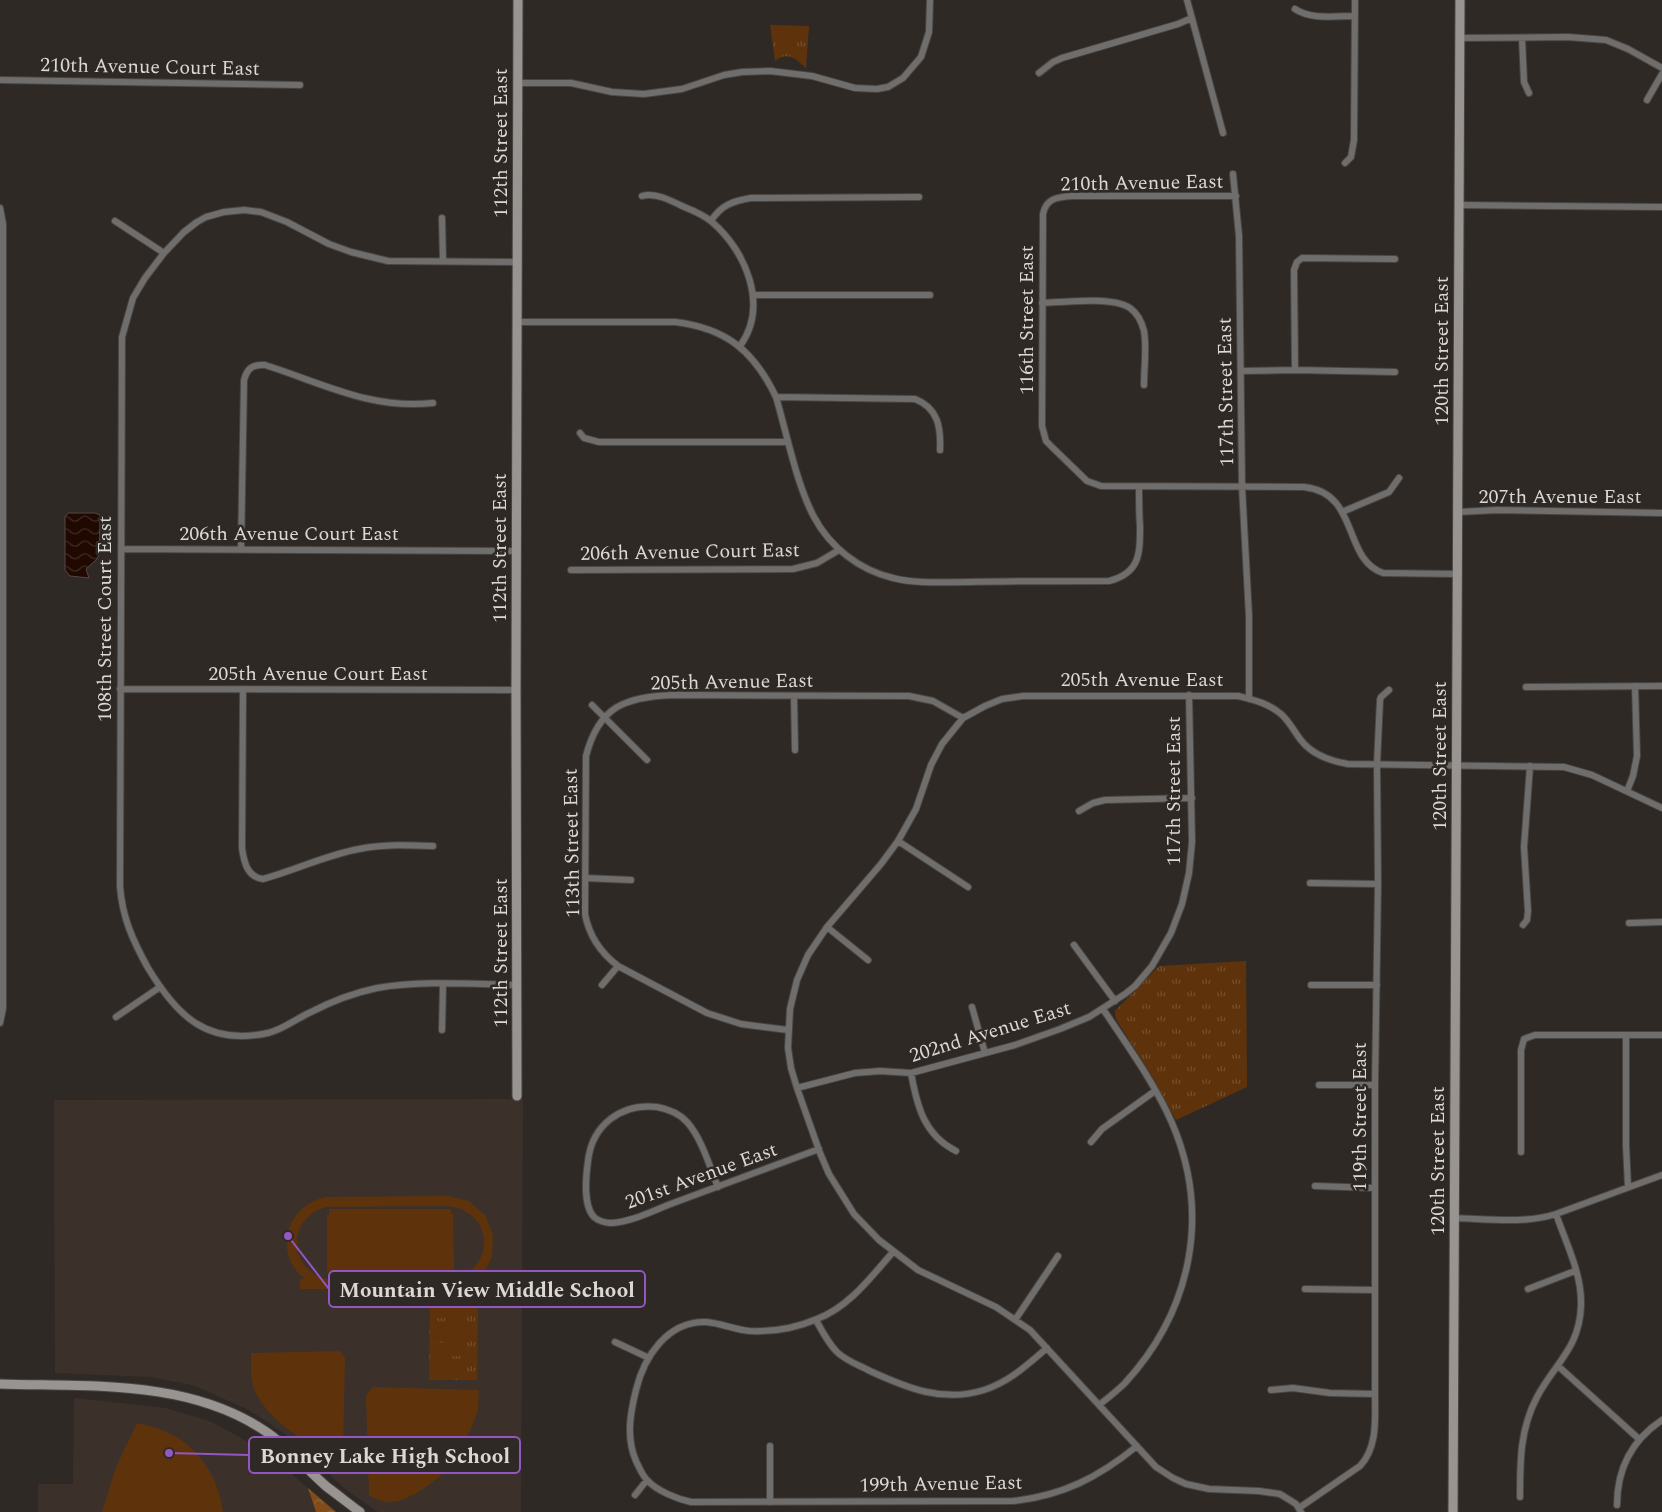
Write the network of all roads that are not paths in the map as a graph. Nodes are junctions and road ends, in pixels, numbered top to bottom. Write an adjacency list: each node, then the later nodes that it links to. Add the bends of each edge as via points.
1 (518, 0): 15 (street, 112th Street East)
2 (930, 0): 15 (street, via 929,32 924,49 915,66 888,87 866,89 812,76 757,71 724,76 682,89 644,94 612,92 571,83)
3 (1187, 0): 8 (street)
4 (1355, 0): 7 (street)
5 (1460, 0): 9 (street, 120th Street East)
6 (1295, 9): 7 (street, via 1310,16)
7 (1355, 16): 20 (street, via 1354,140 1351,157)
8 (1192, 18): 12 (street, via 1062,58); 19 (street)
9 (1460, 38): 10 (street); 26 (street, 120th Street East)
10 (1522, 38): 11 (street, via 1606,40); 17 (street, via 1524,82)
11 (1662, 68)
12 (1039, 72)
13 (1662, 74): 18 (street)
14 (0, 80): 16 (street, 210th Avenue Court East)
15 (518, 83): 35 (street, 112th Street East)
16 (300, 84)
17 (1529, 94)
18 (1647, 100)
19 (1223, 133)
20 (1345, 163)
21 (1233, 174): 23 (street, 117th Street East)
22 (642, 196): 30 (street, via 661,197)
23 (1236, 196): 25 (street, 210th Avenue East, via 1072,196 1057,197); 43 (street, 117th Street East)
24 (919, 197): 30 (street, via 751,198 729,203)
25 (1049, 202): 39 (street, 116th Street East, via 1043,214)
26 (1459, 205): 27 (street); 56 (street, 120th Street East)
27 (1662, 207)
28 (0, 208): 38 (street, via 4,224)
29 (442, 218): 34 (street)
30 (710, 220): 36 (street, via 736,249)
31 (115, 221): 32 (street)
32 (164, 253): 34 (street, 108th Street Court East, via 184,232 206,217 244,210 261,212 329,244 376,258 398,262); 58 (street, 108th Street Court East, via 133,298 122,337)
33 (1395, 259): 42 (street, via 1299,260 1294,270)
34 (443, 262): 35 (street, 108th Street Court East)
35 (518, 262): 40 (street, 112th Street East)
36 (754, 295): 37 (street); 41 (street, via 753,320)
37 (930, 296)
38 (1, 299): 54 (street)
39 (1042, 303): 45 (street, via 1106,301 1131,308 1144,332); 52 (street, 116th Street East, via 1042,426 1046,440 1087,482 1101,486)
40 (518, 322): 41 (street, via 675,322 716,332); 61 (street, 112th Street East)
41 (740, 346): 46 (street, via 761,370)
42 (1295, 370): 43 (street); 44 (street)
43 (1241, 371): 53 (street, 117th Street East)
44 (1395, 372)
45 (1144, 385)
46 (776, 397): 49 (street); 50 (street, via 915,399 926,404 937,416)
47 (433, 403): 59 (street, via 374,401 265,365 254,365 244,380)
48 (580, 433): 49 (street, via 584,438 600,442)
49 (788, 442): 60 (street, via 813,516)
50 (940, 450)
51 (1399, 478): 55 (street, via 1389,492)
52 (1139, 487): 53 (street); 60 (street, via 1140,549 1126,574 1109,581 903,580 876,573)
53 (1242, 487): 55 (street, via 1318,489 1332,497); 73 (street, 117th Street East, via 1249,616)
54 (1, 493): 110 (street, via 3,1008)
55 (1342, 512): 63 (street, via 1363,557 1378,571)
56 (1458, 512): 57 (street, 207th Avenue East); 63 (street, 120th Street East)
57 (1662, 513)
58 (121, 548): 59 (street, 206th Avenue Court East); 67 (street, 108th Street Court East)
59 (242, 549): 61 (street, 206th Avenue Court East)
60 (839, 550): 62 (street, 206th Avenue Court East, via 817,563 792,569)
61 (516, 551): 69 (street, 112th Street East)
62 (571, 570)
63 (1458, 574): 80 (street, 120th Street East)
64 (1635, 686): 65 (street); 66 (street); 82 (street, via 1637,756)
65 (1662, 686)
66 (1526, 687)
67 (120, 689): 68 (street, 205th Avenue Court East); 105 (street, 108th Street Court East, via 121,902 132,938)
68 (243, 689): 69 (street, 205th Avenue Court East); 87 (street, via 242,848 250,873 263,879 361,848)
69 (516, 690): 101 (street, 112th Street East)
70 (1389, 690): 79 (street, 119th Street East, via 1380,700)
71 (1189, 695): 73 (street, 205th Avenue East, via 1231,695); 76 (street, 205th Avenue East, via 1023,696 1002,699); 83 (street, 117th Street East)
72 (794, 696): 75 (street, 205th Avenue East, via 673,695 643,698 626,702); 76 (street, 205th Avenue East, via 909,696 933,701); 77 (street)
73 (1249, 699): 79 (street, 205th Avenue East, via 1281,714 1306,745 1326,758 1348,764)
74 (592, 705): 75 (street)
75 (605, 718): 78 (street); 88 (street, 113th Street East, via 594,731 586,756)
76 (964, 718): 86 (street, via 942,744 916,808)
77 (795, 750)
78 (647, 760)
79 (1377, 764): 80 (street, 205th Avenue East); 91 (street, 119th Street East)
80 (1457, 766): 81 (street, 205th Avenue East); 132 (street, 120th Street East)
81 (1530, 766): 82 (street, 205th Avenue East, via 1573,769); 95 (street, via 1524,847 1528,912)
82 (1627, 791): 84 (street, 205th Avenue East)
83 (1192, 798): 85 (street, via 1104,800); 106 (street, 117th Street East, via 1191,858 1178,919 1152,966 1135,986)
84 (1662, 808)
85 (1079, 811)
86 (898, 841): 92 (street); 96 (street)
87 (432, 846)
88 (585, 878): 89 (street); 99 (street, 113th Street East, via 590,931 602,951)
89 (631, 880)
90 (1310, 883): 91 (street)
91 (1378, 884): 104 (street, 119th Street East)
92 (968, 887)
93 (1630, 922): 94 (street)
94 (1662, 922)
95 (1523, 925)
96 (827, 927): 98 (street); 112 (street, via 808,955 797,980)
97 (1074, 945): 106 (street)
98 (868, 960)
99 (618, 966): 102 (street); 112 (street, via 715,1016 741,1024)
100 (444, 984): 101 (street, 108th Street Court East); 105 (street, 108th Street Court East, via 378,988 357,993 270,1032 246,1036 222,1034 194,1022 182,1014); 111 (street)
101 (517, 985): 121 (street, 112th Street East)
102 (602, 985)
103 (1311, 985): 104 (street)
104 (1377, 985): 118 (street, 119th Street East)
105 (160, 987): 109 (street)
106 (1114, 1002): 108 (street, 117th Street East)
107 (972, 1007): 115 (street)
108 (1103, 1009): 115 (street, 202nd Avenue East, via 1060,1029); 120 (street)
109 (116, 1016)
110 (0, 1023)
111 (442, 1030)
112 (788, 1030): 119 (street, via 791,1068)
113 (1662, 1035): 114 (street)
114 (1626, 1036): 125 (street, via 1535,1035 1524,1039 1521,1050); 129 (street)
115 (985, 1053): 116 (street, 202nd Avenue East)
116 (911, 1073): 119 (street, 202nd Avenue East, via 854,1072); 124 (street, via 928,1128 938,1140)
117 (1319, 1085): 118 (street)
118 (1375, 1085): 130 (street, 119th Street East)
119 (797, 1088): 123 (street)
120 (1155, 1091): 122 (street, via 1102,1129); 148 (street, via 1173,1127 1187,1168 1192,1210 1189,1256 1179,1296 1158,1339 1129,1378)
121 (518, 1096)
122 (1090, 1142)
123 (819, 1149): 127 (street, 201st Avenue East); 133 (street, via 834,1184 854,1214)
124 (956, 1151)
125 (1521, 1152)
126 (1662, 1176): 129 (street)
127 (718, 1186): 127 (street, 201st Avenue East, via 696,1134 684,1118 662,1108 628,1109 614,1116 603,1125 594,1140 588,1160 588,1207 594,1216 608,1223 624,1221)
128 (1315, 1186): 130 (street)
129 (1628, 1187): 131 (street)
130 (1375, 1188): 138 (street, 119th Street East)
131 (1556, 1214): 132 (street, via 1516,1220); 135 (street)
132 (1454, 1218): 160 (street, 120th Street East)
133 (893, 1252): 139 (street, via 849,1300); 140 (street, via 918,1270 996,1307)
134 (1058, 1256): 140 (street)
135 (1575, 1271): 137 (street); 144 (street, via 1581,1295 1580,1320 1572,1344)
136 (1305, 1289): 138 (street)
137 (1528, 1289)
138 (1374, 1290): 147 (street, 119th Street East)
139 (816, 1320): 142 (street, via 832,1346 848,1360 903,1386 932,1394 966,1394 998,1385); 143 (street, via 759,1331 706,1322 687,1324 666,1336)
140 (1015, 1320): 142 (street)
141 (615, 1342): 143 (street)
142 (1047, 1348): 148 (street)
143 (649, 1358): 153 (street, via 632,1406 630,1435 635,1458)
144 (1558, 1366): 150 (street); 155 (street, via 1543,1386 1527,1420 1520,1457)
145 (0, 1384): 159 (street, via 134,1388 217,1407 265,1431)
146 (1271, 1390): 147 (street, via 1293,1388)
147 (1375, 1394): 158 (street, 119th Street East, via 1374,1437 1365,1461)
148 (1099, 1405): 152 (street)
149 (1662, 1420): 150 (street)
150 (1639, 1439): 157 (street, via 1623,1466)
151 (770, 1446): 156 (street)
152 (1137, 1446): 156 (street, 199th Avenue East, via 1102,1472 1079,1484 1023,1500); 158 (street, via 1156,1467 1186,1484 1222,1491 1272,1492 1286,1496)
153 (647, 1480): 154 (street); 156 (street, 199th Avenue East, via 691,1502)
154 (635, 1494)
155 (1520, 1497)
156 (770, 1502)
157 (1617, 1505)
158 (1300, 1510)
159 (360, 1512)
160 (1453, 1512)

